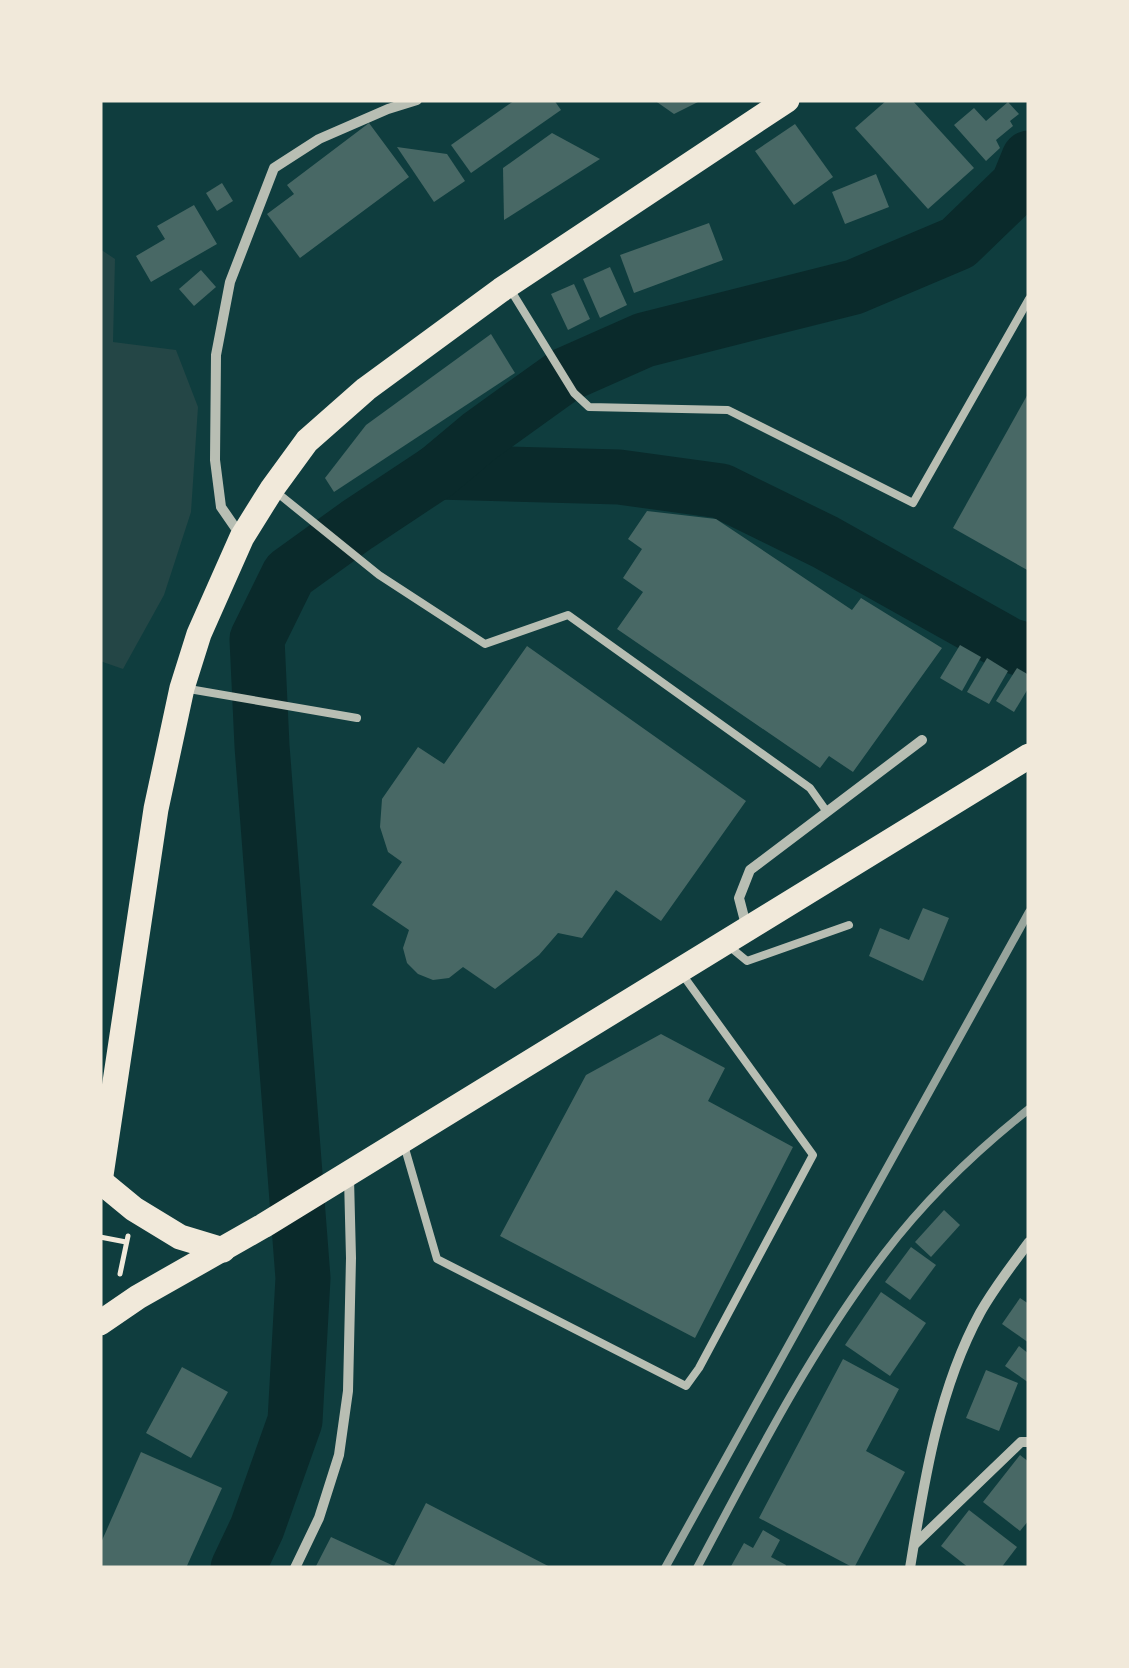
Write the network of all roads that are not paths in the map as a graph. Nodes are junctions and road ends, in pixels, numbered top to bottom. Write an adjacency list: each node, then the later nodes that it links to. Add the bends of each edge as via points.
1 (417, 100): 6 (street, via 319,139 274,168 230,282 216,355 220,507)
2 (787, 100): 3 (main road)
3 (507, 286): 4 (lane, via 589,408 728,410 913,502); 5 (main road, via 366,388 307,441)
4 (1029, 299)
5 (272, 488): 6 (main road); 11 (lane, via 364,565 485,644 568,615 810,788)
6 (242, 537): 7 (main road)
7 (182, 688): 8 (lane); 17 (main road, via 156,809)
8 (357, 718)
9 (922, 740): 11 (street)
10 (1029, 756): 13 (main road)
11 (827, 812): 13 (street, via 750,870)
12 (849, 925): 13 (lane, via 747,961)
13 (735, 936): 14 (main road)
14 (679, 970): 15 (main road); 15 (lane, via 814,1155 686,1386 436,1259)
15 (402, 1140): 16 (main road)
16 (342, 1177): 19 (main road); 23 (street, via 351,1258 348,1392 334,1471)
17 (100, 1181): 19 (main road, via 180,1237)
18 (1029, 1242): 22 (street, via 979,1314 958,1363 935,1434)
19 (223, 1250): 20 (main road)
20 (106, 1319)
21 (1029, 1442): 22 (street, via 1021,1442)
22 (914, 1544): 24 (street)
23 (295, 1568)
24 (910, 1568)

